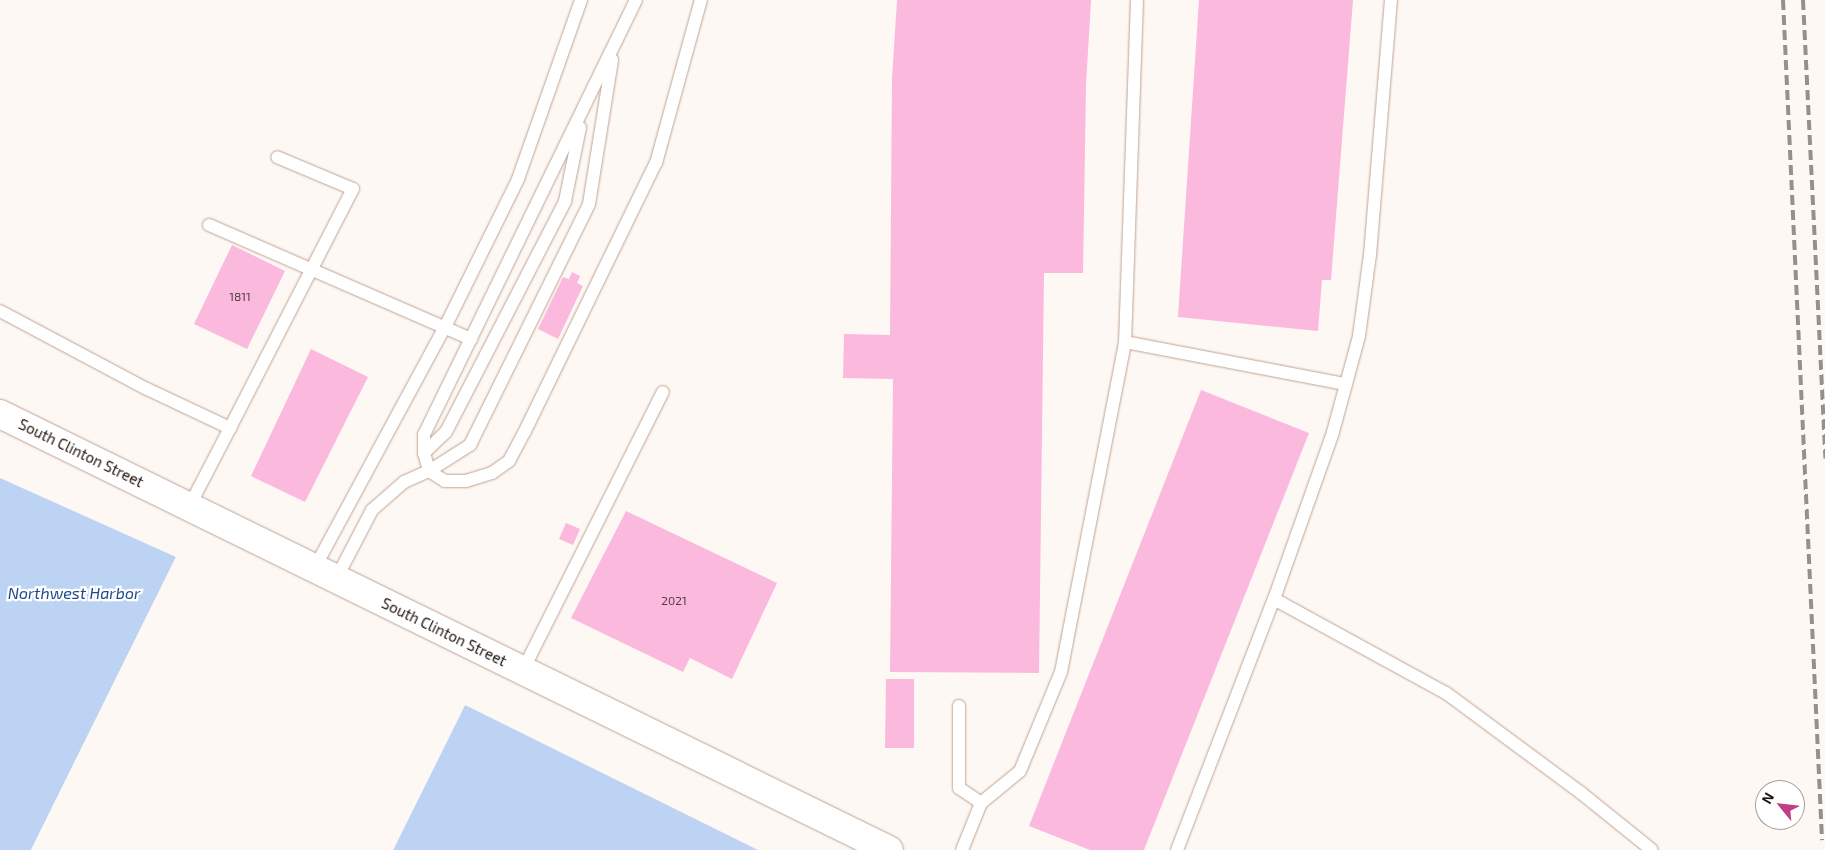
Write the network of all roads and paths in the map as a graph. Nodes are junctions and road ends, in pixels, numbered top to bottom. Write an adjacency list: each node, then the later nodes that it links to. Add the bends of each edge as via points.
1 (581, 0): 12 (lane, via 518,178)
2 (636, 0): 6 (lane)
3 (701, 0): 20 (lane, via 656,163 509,461 466,482 445,481)
4 (1137, 0): 14 (lane)
5 (1391, 0): 15 (lane, via 1370,255 1358,336)
6 (614, 47): 7 (lane); 20 (lane, via 589,204 470,445)
7 (583, 110): 13 (lane); 19 (lane, via 565,201 446,432)
8 (277, 156): 10 (lane, via 353,189)
9 (209, 225): 10 (lane)
10 (312, 268): 12 (lane); 18 (lane)
11 (0, 312): 18 (lane, via 147,389)
12 (446, 327): 13 (lane); 22 (lane)
13 (471, 339): 19 (lane, via 424,434)
14 (1125, 342): 15 (lane); 26 (lane, via 1061,672 1020,771)
15 (1346, 384): 23 (lane, via 1333,432)
16 (663, 392): 24 (lane)
17 (0, 414): 21 (main road, South Clinton Street)
18 (230, 428): 21 (lane)
19 (424, 453): 20 (lane)
20 (429, 471): 22 (lane, via 404,482 372,510)
21 (189, 507): 22 (main road, South Clinton Street)
22 (325, 574): 24 (main road, South Clinton Street)
23 (1274, 600): 29 (lane); 30 (lane, via 1446,694 1580,792)
24 (523, 670): 27 (main road, South Clinton Street)
25 (959, 706): 26 (lane, via 959,788)
26 (981, 803): 28 (lane)
27 (889, 850)
28 (962, 850)
29 (1177, 850)
30 (1652, 850)

